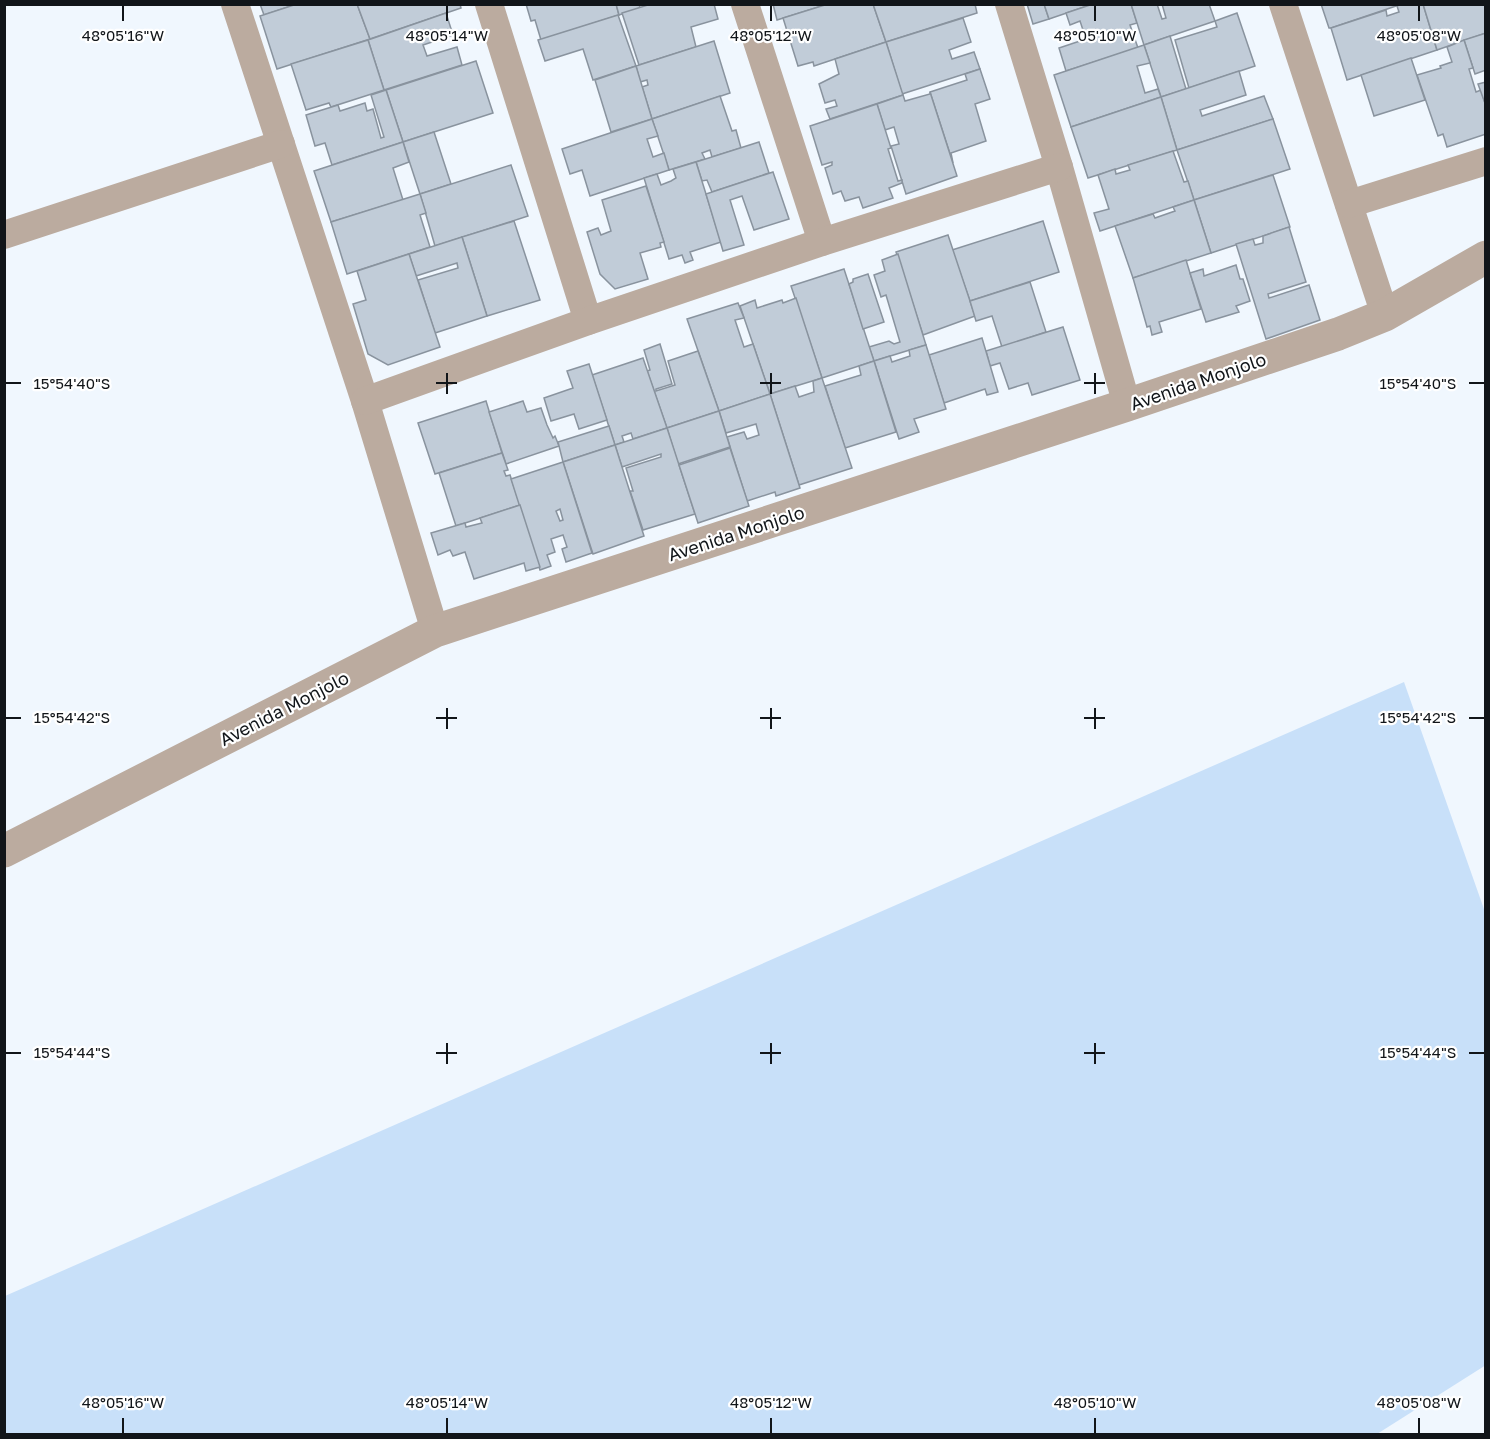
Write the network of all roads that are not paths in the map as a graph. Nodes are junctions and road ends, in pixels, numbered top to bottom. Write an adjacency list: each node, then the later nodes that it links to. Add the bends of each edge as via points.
1 (235, 4): 6 (street)
2 (489, 4): 14 (street)
3 (745, 4): 11 (street)
4 (1009, 4): 8 (street)
5 (1283, 4): 9 (street)
6 (281, 144): 10 (street); 15 (street)
7 (1485, 161): 9 (street)
8 (1059, 167): 11 (street); 16 (street)
9 (1349, 204): 13 (street)
10 (4, 235)
11 (822, 242): 14 (street)
12 (1485, 257): 13 (street, Avenida Monjolo)
13 (1384, 315): 16 (street, Avenida Monjolo)
14 (588, 321): 15 (street)
15 (365, 401): 17 (street)
16 (1127, 405): 17 (street, Avenida Monjolo)
17 (435, 631): 18 (street, Avenida Monjolo)
18 (4, 851)

